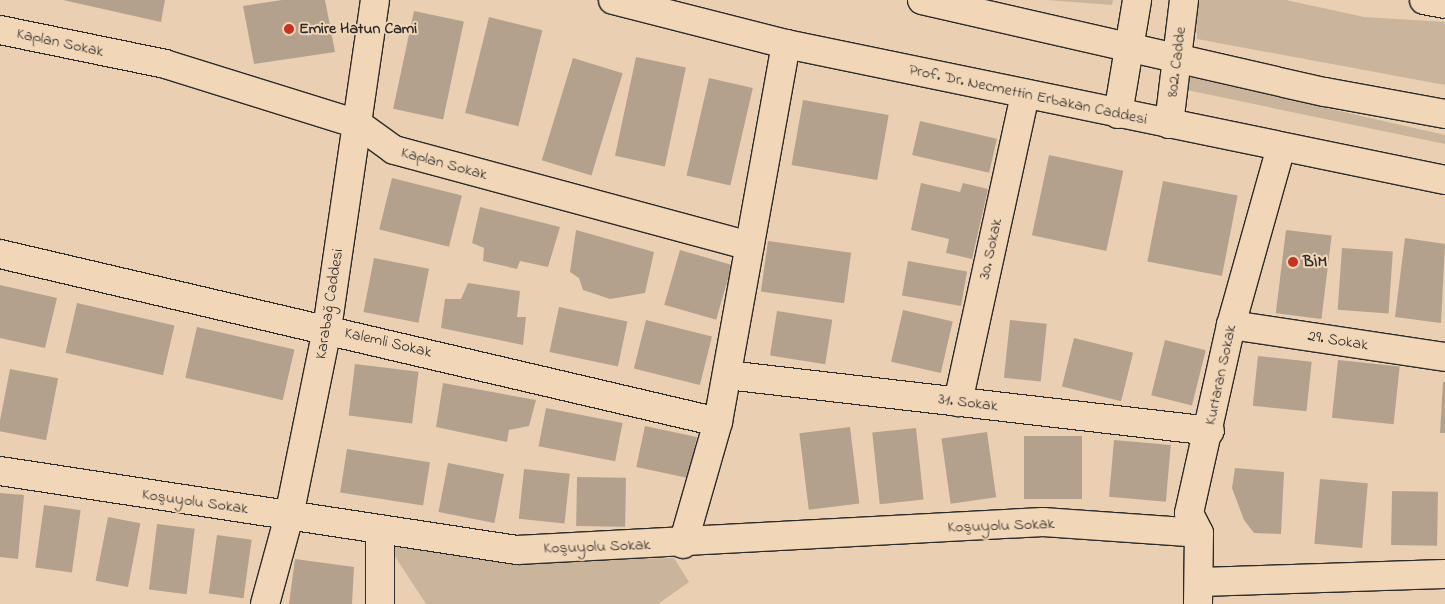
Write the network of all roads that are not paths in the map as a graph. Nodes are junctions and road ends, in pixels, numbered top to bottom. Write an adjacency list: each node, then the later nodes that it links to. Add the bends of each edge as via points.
1 (375, 0): 15 (street, Karabağ Caddesi)
2 (613, 0): 9 (street, Prof. Dr. Necmettin Erbakan Caddesi)
3 (922, 0): 10 (street)
4 (1137, 0): 10 (street)
5 (1184, 0): 11 (street, 802. Cadde)
6 (1424, 0): 7 (street)
7 (1445, 4)
8 (0, 30): 15 (street, Kaplan Sokak, via 165,64)
9 (786, 44): 12 (street, Prof. Dr. Necmettin Erbakan Caddesi); 19 (street)
10 (1129, 44): 11 (street); 13 (street)
11 (1180, 58): 14 (street); 16 (street, 802. Cadde)
12 (1025, 95): 13 (street, Prof. Dr. Necmettin Erbakan Caddesi); 25 (street, 30. Sokak)
13 (1118, 114): 16 (street, Prof. Dr. Necmettin Erbakan Caddesi)
14 (1445, 114)
15 (358, 124): 19 (street, Kaplan Sokak, via 394,150); 22 (street, Karabağ Caddesi)
16 (1169, 124): 17 (street, Prof. Dr. Necmettin Erbakan Caddesi)
17 (1282, 147): 18 (street, Prof. Dr. Necmettin Erbakan Caddesi); 21 (street, Kurtaran Sokak)
18 (1445, 180)
19 (749, 246): 24 (street)
20 (0, 254): 22 (street, Kalemli Sokak)
21 (1231, 325): 23 (street, 29. Sokak); 27 (street, Kurtaran Sokak)
22 (327, 329): 26 (street, Kalemli Sokak); 29 (street, Karabağ Caddesi)
23 (1445, 357)
24 (727, 376): 25 (street, 31. Sokak); 26 (street)
25 (958, 402): 27 (street, 31. Sokak)
26 (718, 422): 32 (street)
27 (1210, 432): 31 (street, Kurtaran Sokak, via 1189,513)
28 (0, 471): 29 (street, Koşuyolu Sokak)
29 (289, 516): 30 (street, Koşuyolu Sokak); 35 (street, Karabağ Caddesi)
30 (380, 529): 32 (street, Koşuyolu Sokak, via 516,550); 36 (street)
31 (1198, 533): 32 (street, Koşuyolu Sokak, via 1043,522); 34 (street, Kurtaran Sokak)
32 (683, 544)
33 (1445, 574): 34 (street)
34 (1199, 593)
35 (265, 604)
36 (380, 604)

